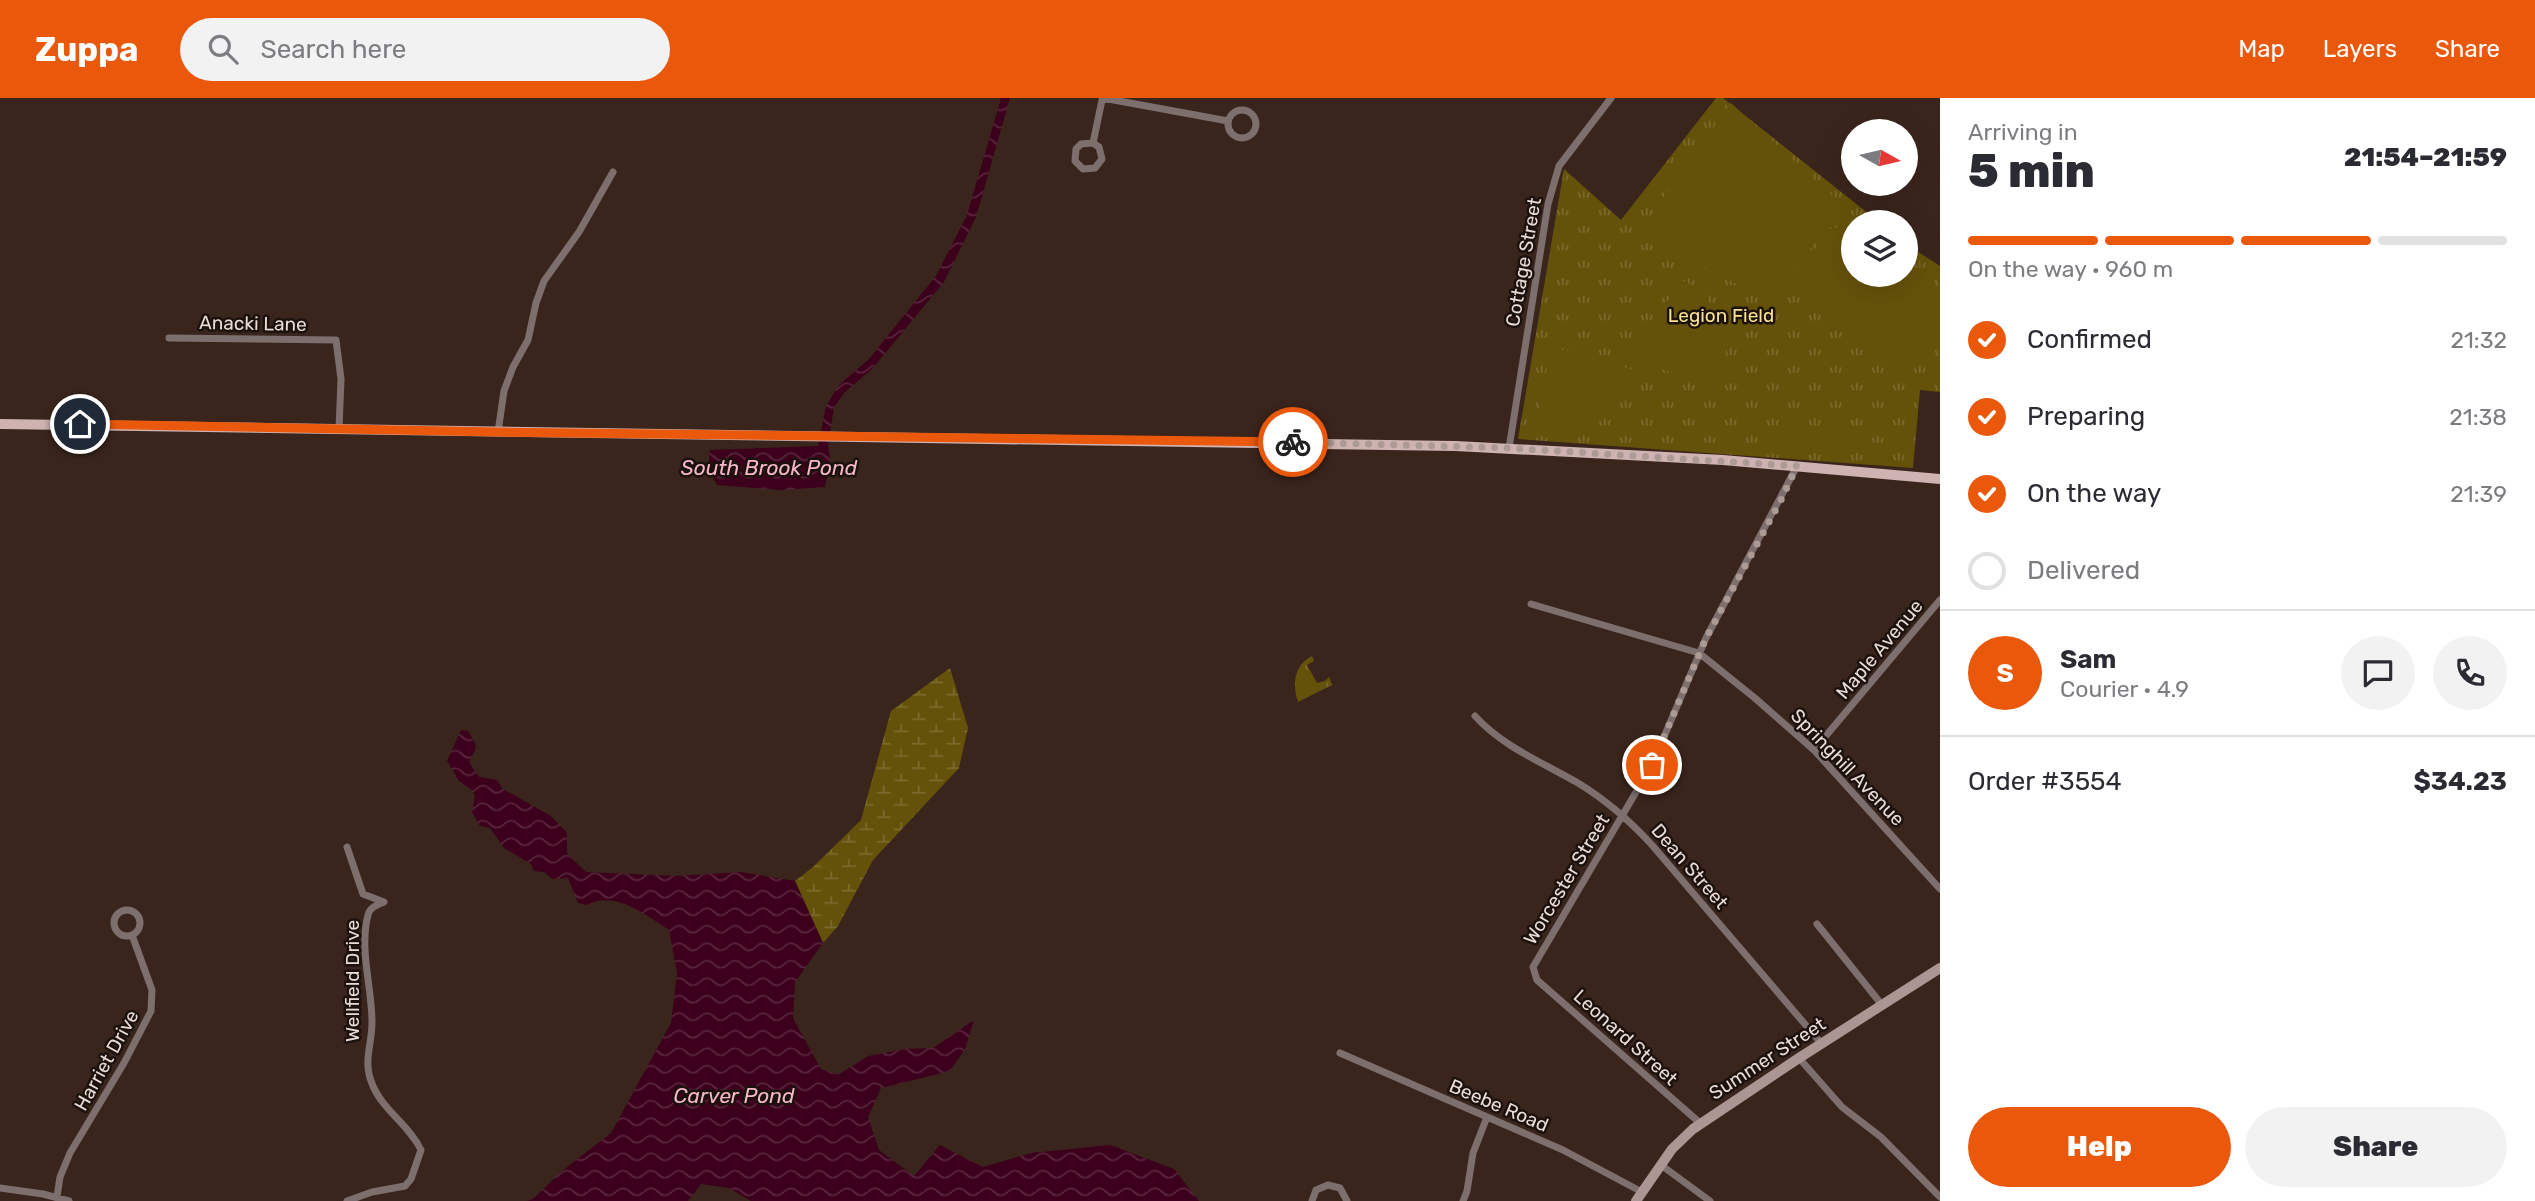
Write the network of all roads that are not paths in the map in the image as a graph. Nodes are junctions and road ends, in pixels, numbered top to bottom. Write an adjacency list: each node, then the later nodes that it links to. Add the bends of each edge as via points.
1 (1611, 98): 10 (street, Cottage Street, via 1556,174)
2 (1103, 99): 3 (street); 4 (street)
3 (1228, 121): 3 (street, via 1233,112 1243,110 1256,124 1249,136 1240,138 1229,131)
4 (1093, 143)
5 (613, 172): 9 (street, via 544,281 528,340 504,391)
6 (169, 338): 8 (street, Anacki Lane, via 337,340)
7 (0, 424): 8 (main road)
8 (339, 429): 9 (main road)
9 (498, 432): 10 (main road)
10 (1509, 448): 11 (main road)
11 (1797, 466): 12 (main road); 15 (street, Worcester Street)
12 (1940, 479)
13 (1940, 600): 17 (street, Maple Avenue)
14 (1531, 604): 15 (street, Springhill Avenue)
15 (1699, 653): 17 (street, Springhill Avenue); 18 (street, Worcester Street, via 1659,751)
16 (1475, 716): 18 (street, Dean Street, via 1499,739 1577,783)
17 (1814, 750): 20 (street, Springhill Avenue)
18 (1622, 815): 24 (street, Worcester Street, via 1534,963); 26 (street, Dean Street)
19 (346, 847): 37 (street, Wellfield Drive, via 363,894 384,902 369,912 364,940 372,1023 368,1073 374,1089 421,1150 405,1185)
20 (1940, 889)
21 (1817, 924): 25 (street)
22 (132, 935): 33 (street, Harriet Drive, via 152,990 151,1011 70,1153)
23 (1940, 968): 25 (main road, Summer Street)
24 (1533, 972): 30 (street, Leonard Street)
25 (1882, 1005): 26 (main road, Summer Street)
26 (1821, 1043): 28 (main road, Summer Street)
27 (1340, 1053): 29 (street, Beebe Road)
28 (1799, 1058): 30 (main road, Summer Street); 35 (street, via 1842,1107 1875,1132)
29 (1487, 1117): 34 (street, Beebe Road, via 1571,1154); 40 (street, via 1473,1153)
30 (1700, 1123): 31 (main road, Summer Street, via 1678,1141)
31 (1661, 1165): 34 (main road, Summer Street); 41 (street)
32 (0, 1188): 33 (street)
33 (57, 1197): 36 (street)
34 (1639, 1197)
35 (1940, 1197)
36 (69, 1201)
37 (347, 1201)
38 (1311, 1201): 39 (street, via 1316,1190 1328,1185 1340,1188)
39 (1347, 1201)
40 (1463, 1201)
41 (1710, 1201)

